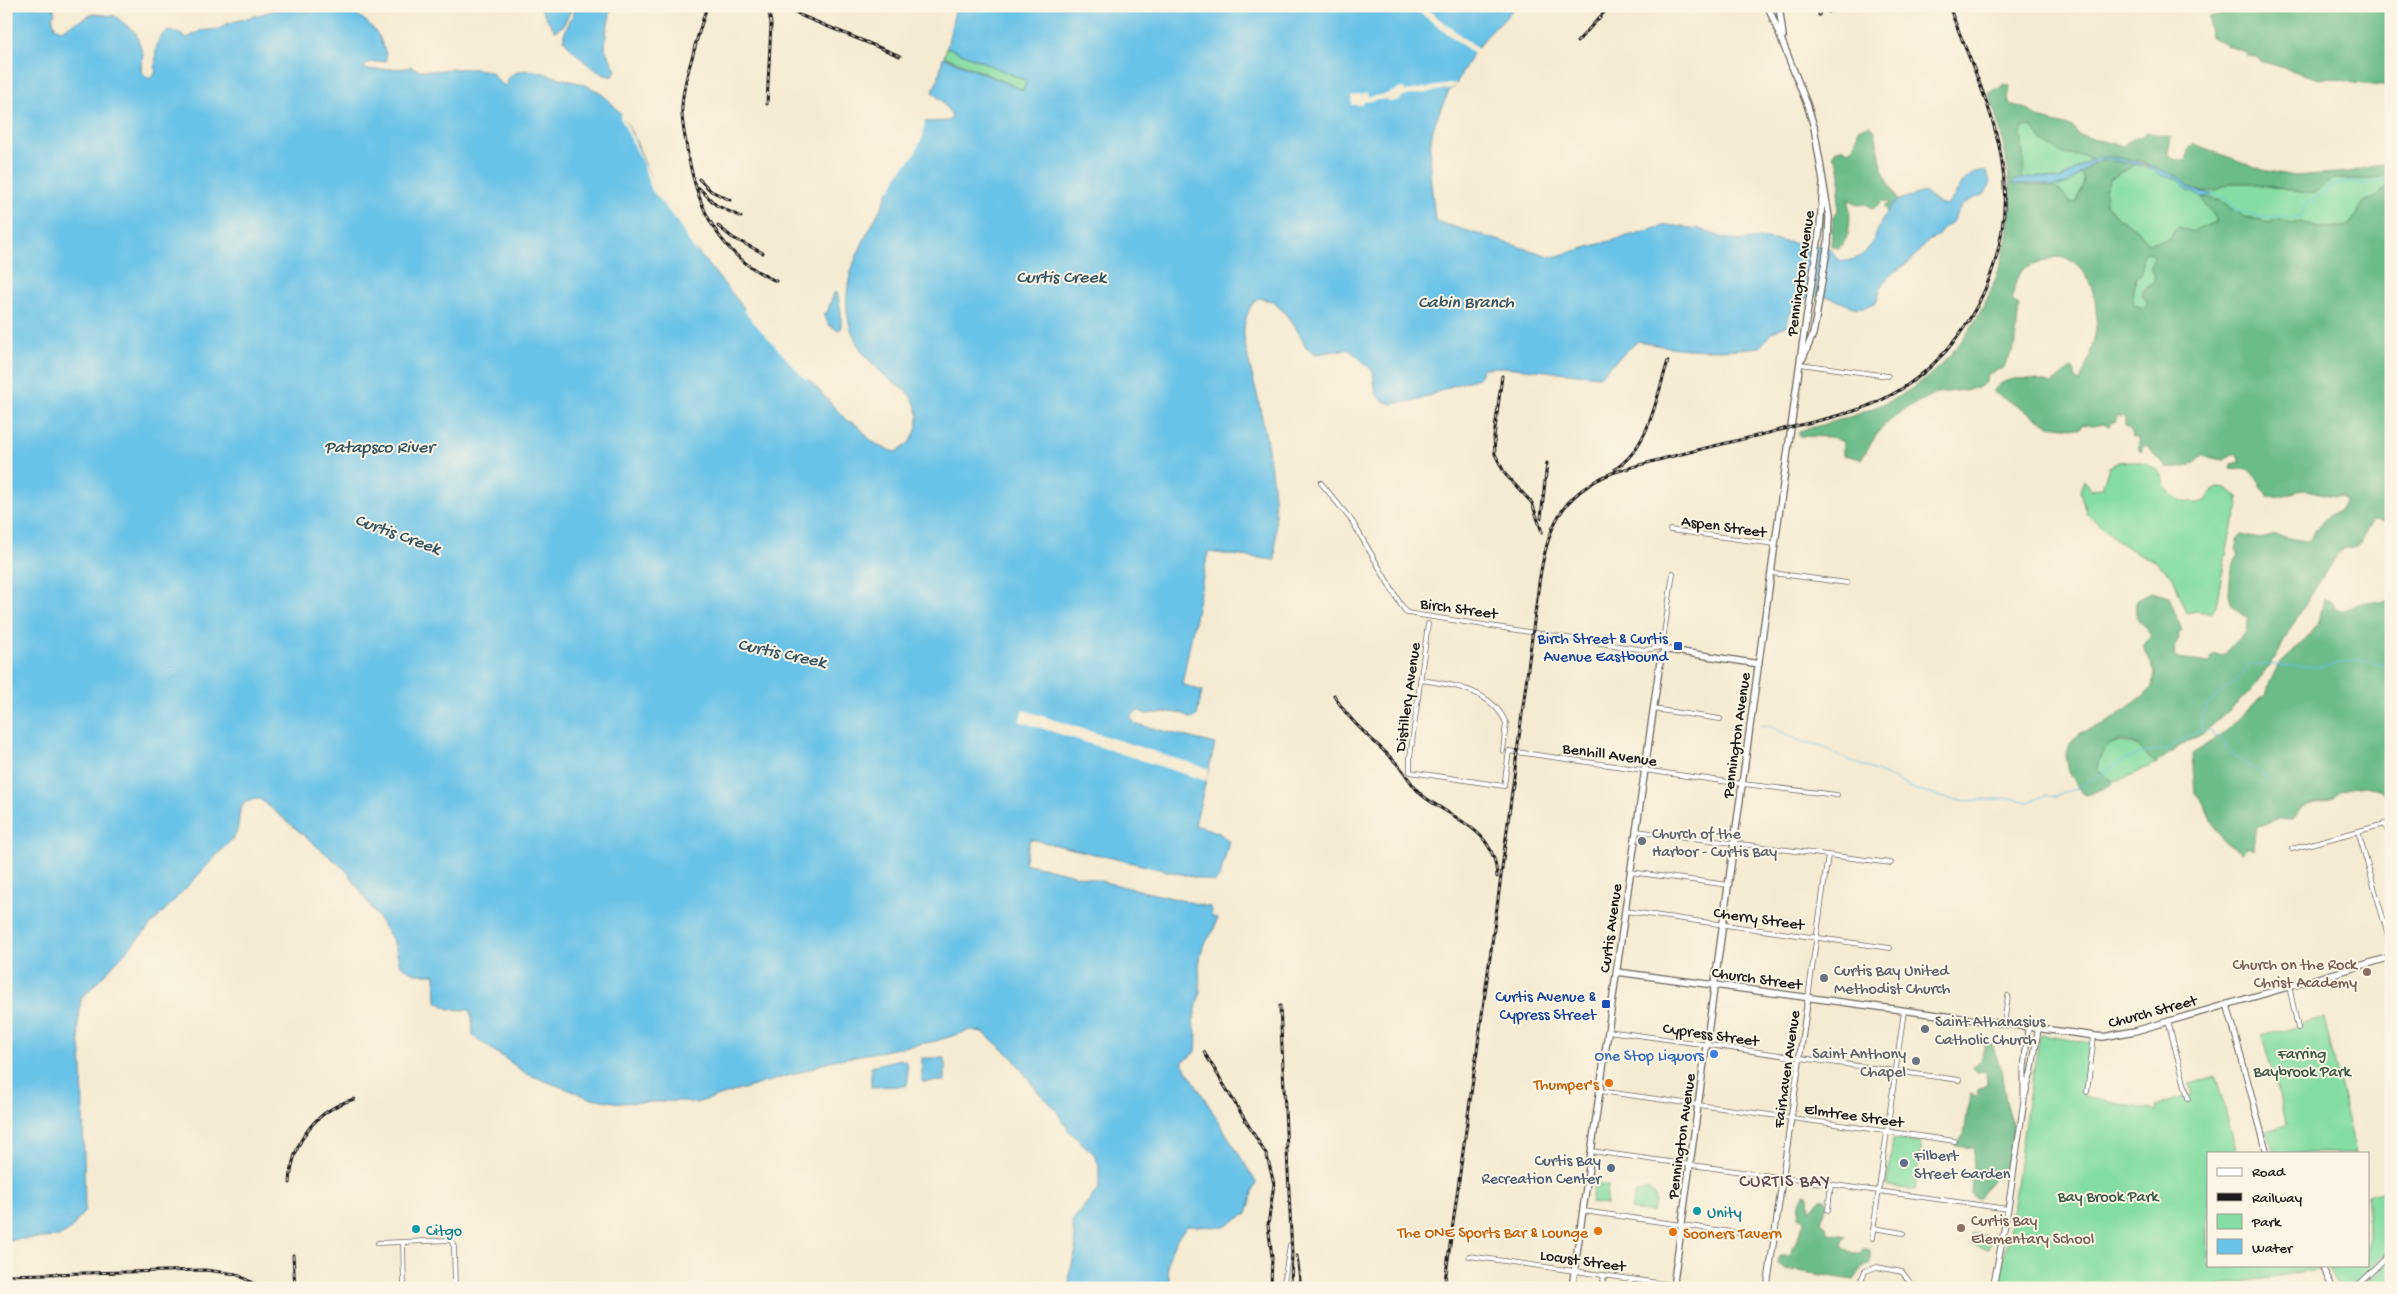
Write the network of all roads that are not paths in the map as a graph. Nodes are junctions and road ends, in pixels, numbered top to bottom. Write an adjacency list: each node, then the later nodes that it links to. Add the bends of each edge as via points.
1 (1767, 6): 3 (main road, Pennington Avenue)
2 (1779, 6): 3 (main road, Pennington Avenue)
3 (1783, 40): 4 (main road, Pennington Avenue, via 1814,127)
4 (1823, 185): 5 (main road, Pennington Avenue); 5 (main road, Pennington Avenue, via 1829,217 1828,243 1813,334)
5 (1800, 364): 6 (street); 9 (main road, Pennington Avenue)
6 (1888, 376)
7 (1321, 483): 14 (street, Birch Street, via 1352,521 1407,613 1645,650)
8 (1670, 530): 9 (street, Aspen Street)
9 (1776, 544): 11 (main road, Pennington Avenue)
10 (1673, 573): 14 (street, Curtis Avenue)
11 (1772, 573): 12 (street); 16 (main road, Pennington Avenue)
12 (1847, 583)
13 (1428, 624): 17 (street, Distillery Avenue)
14 (1662, 649): 15 (main road, Birch Street); 18 (main road, Curtis Avenue)
15 (1743, 661): 16 (main road, Birch Street); 20 (main road, via 1755,668)
16 (1759, 664): 20 (main road, Pennington Avenue)
17 (1420, 680): 21 (street, via 1456,686 1484,698 1506,724); 23 (street, Distillery Avenue)
18 (1653, 709): 19 (street); 22 (main road, Curtis Avenue)
19 (1720, 719)
20 (1749, 737): 24 (main road, Pennington Avenue)
21 (1502, 751)
22 (1644, 770): 23 (street, Benhill Avenue, via 1509,751 1504,786); 24 (street, Benhill Avenue); 26 (main road, Curtis Avenue)
23 (1410, 772)
24 (1742, 784): 25 (street, Benhill Avenue); 29 (main road, Pennington Avenue)
25 (1837, 795)
26 (1636, 831): 29 (street); 33 (main road, Curtis Avenue)
27 (2358, 831): 28 (street, via 2386,824); 30 (street); 38 (street)
28 (2391, 840)
29 (1734, 843): 31 (street); 34 (main road, Pennington Avenue)
30 (2292, 850)
31 (1828, 855): 32 (street); 37 (street, Fairhaven Avenue)
32 (1891, 863)
33 (1630, 872): 34 (street); 35 (main road, Curtis Avenue)
34 (1729, 885): 36 (main road, Pennington Avenue)
35 (1625, 911): 36 (street, Cherry Street); 41 (main road, Curtis Avenue)
36 (1723, 925): 37 (street, Cherry Street); 42 (main road, Pennington Avenue)
37 (1816, 938): 39 (street, Cherry Street); 45 (street, Fairhaven Avenue)
38 (2391, 946)
39 (1890, 948)
40 (2391, 957): 43 (main road, Church Street)
41 (1617, 972): 42 (main road, Church Street); 53 (main road, Curtis Avenue)
42 (1715, 985): 45 (main road, Church Street); 55 (main road, Pennington Avenue)
43 (2289, 986): 46 (main road, Church Street); 51 (street)
44 (2008, 996): 49 (street)
45 (1808, 998): 47 (main road, Church Street); 56 (street, Fairhaven Avenue)
46 (2228, 1004): 48 (main road, Church Street); 68 (street)
47 (1904, 1011): 49 (main road, Church Street); 57 (street)
48 (2168, 1021): 54 (main road, Church Street, via 2116,1036); 61 (street)
49 (2004, 1025): 50 (main road, Church Street)
50 (2028, 1028): 52 (main road, Church Street); 62 (street)
51 (2298, 1028)
52 (2038, 1030): 54 (main road, Church Street); 62 (street)
53 (1608, 1031): 55 (street, Cypress Street); 59 (main road, Curtis Avenue)
54 (2094, 1037): 60 (street)
55 (1706, 1045): 56 (street, Cypress Street); 63 (main road, Pennington Avenue)
56 (1800, 1058): 57 (street, Cypress Street); 64 (street, Fairhaven Avenue)
57 (1895, 1071): 58 (street, Cypress Street); 65 (street)
58 (1959, 1080)
59 (1600, 1091): 63 (street, Elmtree Street); 67 (main road, Curtis Avenue)
60 (2087, 1092)
61 (2188, 1098)
62 (2024, 1101): 73 (street)
63 (1698, 1105): 64 (street, Elmtree Street); 69 (main road, Pennington Avenue)
64 (1791, 1118): 65 (street, Elmtree Street); 70 (street, Fairhaven Avenue)
65 (1887, 1131): 66 (street, Elmtree Street); 72 (street)
66 (1955, 1141)
67 (1592, 1151): 69 (street); 75 (main road, Curtis Avenue)
68 (2268, 1152)
69 (1690, 1164): 70 (street); 76 (main road, Pennington Avenue)
70 (1783, 1177): 71 (street); 79 (street, Fairhaven Avenue)
71 (1831, 1184): 72 (street); 74 (street)
72 (1879, 1191): 73 (street); 77 (street)
73 (2008, 1209): 101 (street)
74 (1828, 1210)
75 (1583, 1211): 76 (street); 87 (main road, Curtis Avenue)
76 (1681, 1225): 79 (street); 91 (main road, Pennington Avenue)
77 (1873, 1228): 78 (street); 80 (street)
78 (1903, 1232)
79 (1774, 1238): 99 (street, Fairhaven Avenue)
80 (1872, 1238)
81 (403, 1242): 82 (street); 92 (street); 93 (street, via 451,1240)
82 (378, 1243)
83 (1290, 1245): 94 (street)
84 (2391, 1253): 103 (street)
85 (1470, 1256): 87 (street, Locust Street)
86 (2322, 1266): 102 (street)
87 (1575, 1271): 88 (street, Locust Street); 95 (main road, Curtis Avenue)
88 (1604, 1275): 89 (street, Locust Street); 96 (street)
89 (1630, 1279): 91 (street, Locust Street); 97 (street)
90 (1858, 1285): 100 (street, via 1865,1271 1881,1267 1902,1272)
91 (1673, 1286): 98 (street, Locust Street)
92 (404, 1288)
93 (455, 1288)
94 (1283, 1288)
95 (1572, 1288)
96 (1602, 1288)
97 (1629, 1288)
98 (1694, 1288)
99 (1768, 1288)
100 (1909, 1288)
101 (1993, 1288)
102 (2333, 1288)
103 (2355, 1288)

